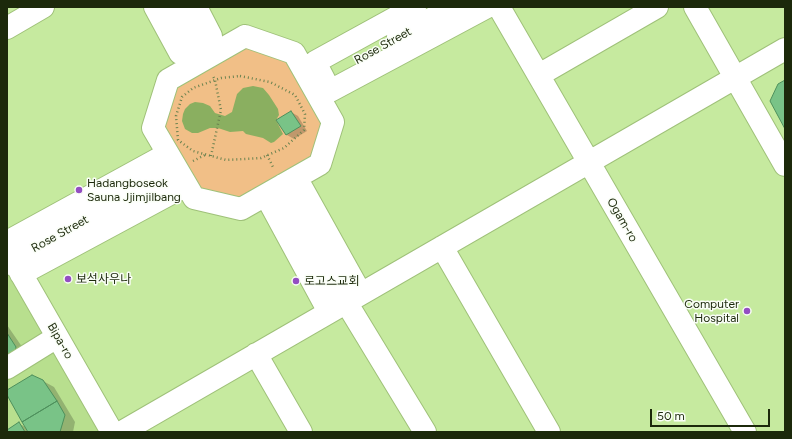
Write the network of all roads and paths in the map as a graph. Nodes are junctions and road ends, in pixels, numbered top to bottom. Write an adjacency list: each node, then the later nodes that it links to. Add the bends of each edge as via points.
1 (43, 7): 11 (street)
2 (155, 7): 13 (street, via 180,52)
3 (177, 7): 13 (street)
4 (196, 7): 13 (street, via 211,36)
5 (415, 7): 17 (street, via 315,62)
6 (453, 7): 17 (street, Rose Street)
7 (487, 7): 17 (street, via 330,91)
8 (499, 7): 14 (street, Ogam-ro)
9 (657, 7): 14 (street)
10 (694, 7): 15 (street)
11 (7, 28)
12 (785, 49): 15 (street)
13 (201, 51): 16 (path); 17 (street, via 245,36 294,53); 21 (street, via 168,80 153,128)
14 (539, 75): 19 (street, Ogam-ro)
15 (735, 78): 19 (street); 20 (street)
16 (215, 80): 18 (path, via 221,110); 18 (path, via 193,88 182,98 176,116 178,140 193,151); 18 (path, via 240,76 270,82 295,95 305,114 304,130 284,148 261,158 226,160)
17 (318, 82): 22 (street, via 333,122 320,164)
18 (211, 156)
19 (589, 162): 23 (street); 34 (street, Ogam-ro)
20 (785, 165)
21 (174, 171): 22 (street, via 194,198 241,209); 24 (street, Rose Street)
22 (286, 190): 25 (street)
23 (442, 247): 25 (street); 33 (street)
24 (11, 258): 26 (street, Bipa-ro)
25 (345, 303): 27 (street); 32 (street)
26 (57, 337): 28 (street); 29 (street, Bipa-ro)
27 (256, 354): 30 (street); 31 (street)
28 (7, 368)
29 (112, 432)
30 (122, 432)
31 (301, 432)
32 (424, 432)
33 (549, 432)
34 (745, 432)

